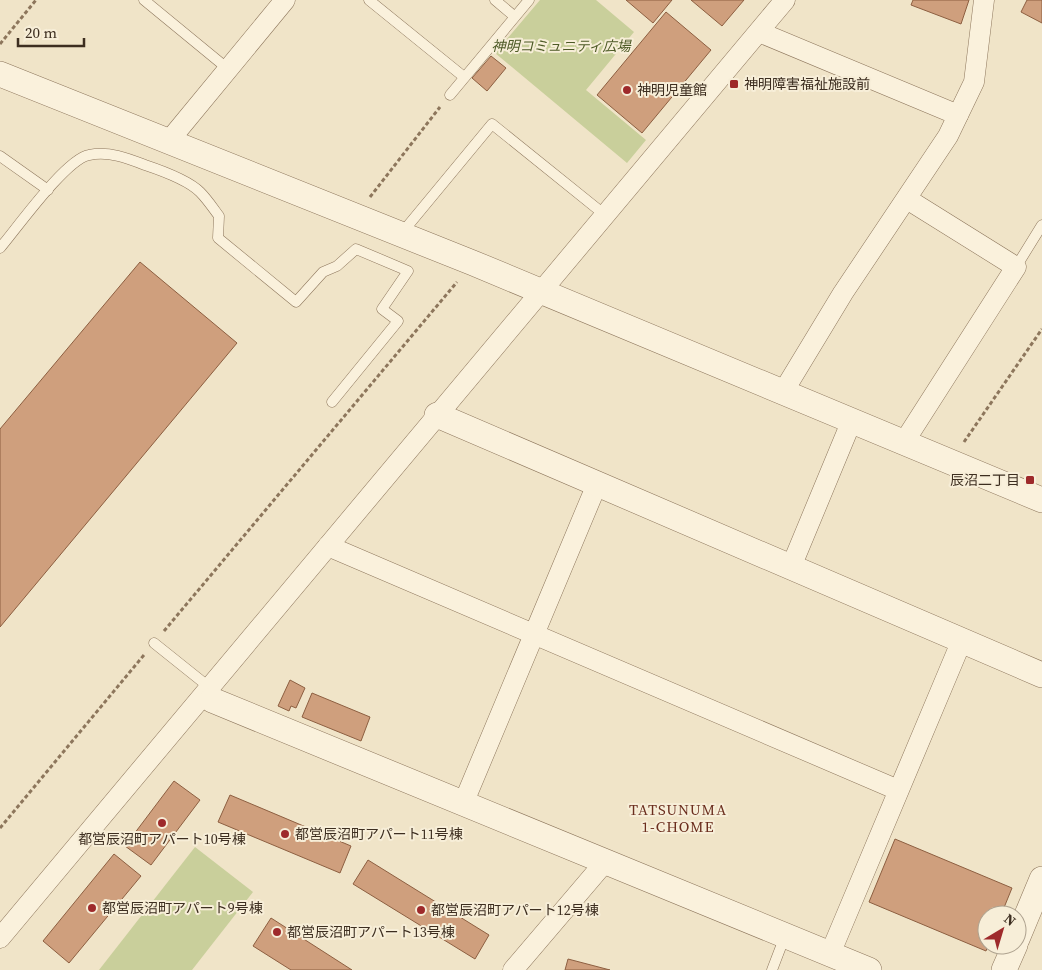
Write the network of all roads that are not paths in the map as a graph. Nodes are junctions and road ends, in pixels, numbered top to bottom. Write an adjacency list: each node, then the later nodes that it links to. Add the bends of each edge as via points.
1 (144, 0): 10 (lane)
2 (285, 0): 10 (street)
3 (369, 0): 12 (lane)
4 (495, 0): 8 (lane)
5 (529, 0): 8 (lane)
6 (785, 0): 9 (street)
7 (984, 0): 14 (street, via 974,82)
8 (514, 16): 12 (lane)
9 (759, 32): 14 (street); 19 (street)
10 (228, 69): 15 (street)
11 (0, 74): 15 (street)
12 (464, 77): 13 (lane)
13 (450, 95)
14 (958, 115): 18 (street)
15 (168, 142): 21 (street)
16 (0, 156): 17 (lane)
17 (48, 190): 22 (lane); 26 (lane, via 74,162 87,155 122,156 157,169 199,191 219,216 218,238 296,302 323,272 337,266 356,249 408,271 382,309 398,321)
18 (907, 199): 23 (street); 25 (street, via 843,293)
19 (604, 215): 21 (lane, via 492,124); 24 (street)
20 (1042, 225): 23 (lane)
21 (400, 234): 24 (street)
22 (0, 248)
23 (1016, 267): 29 (street)
24 (540, 292): 25 (street); 27 (street)
25 (783, 392): 28 (street)
26 (332, 402)
27 (437, 415): 30 (street); 32 (street)
28 (852, 420): 29 (street); 33 (street)
29 (904, 442): 31 (street)
30 (597, 484): 33 (street); 34 (street)
31 (1042, 500)
32 (328, 546): 34 (street); 38 (street)
33 (791, 566): 35 (street)
34 (534, 635): 39 (street); 40 (street)
35 (962, 640): 37 (street); 39 (street)
36 (154, 643): 38 (lane)
37 (1042, 675)
38 (208, 694): 40 (street); 45 (street)
39 (898, 790): 46 (street)
40 (464, 804): 41 (street)
41 (605, 862): 44 (street); 48 (street)
42 (1042, 880): 43 (street)
43 (1027, 915)
44 (785, 935): 46 (street); 49 (lane)
45 (0, 938)
46 (830, 954): 50 (street)
47 (1010, 955): 51 (street)
48 (513, 970)
49 (772, 970)
50 (869, 970)
51 (1004, 970)

